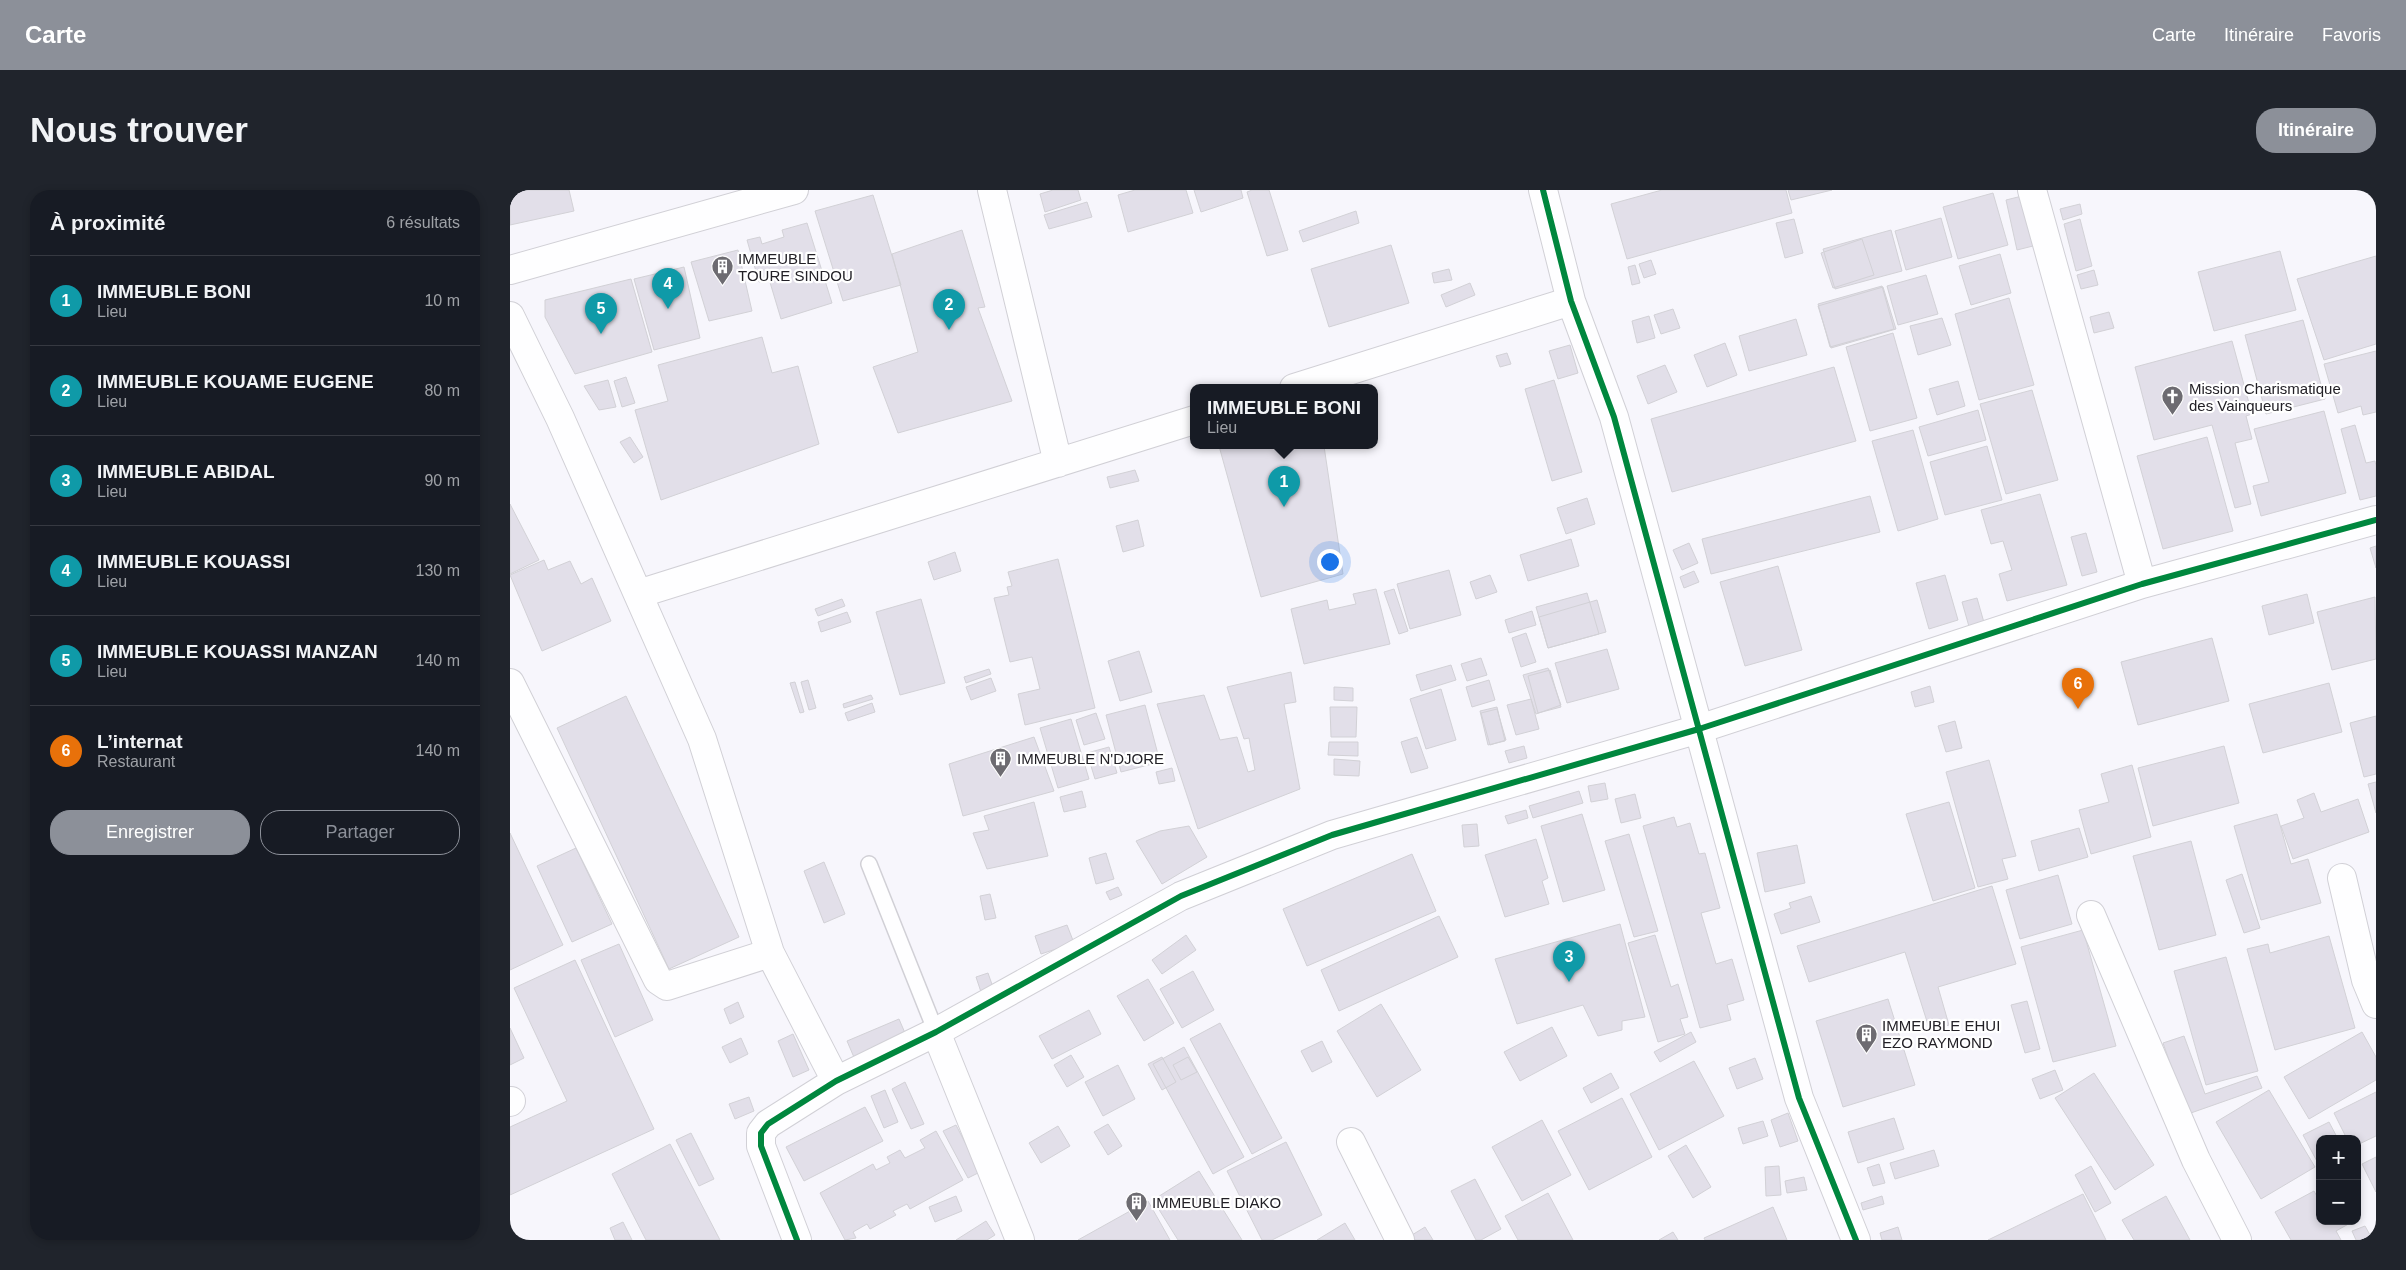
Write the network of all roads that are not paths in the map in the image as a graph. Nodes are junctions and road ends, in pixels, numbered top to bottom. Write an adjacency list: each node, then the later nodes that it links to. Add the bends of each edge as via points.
1 (794, 190): 5 (street)
2 (992, 190): 10 (street)
3 (1543, 190): 6 (street)
4 (2032, 190): 12 (street)
5 (510, 270)
6 (1571, 301): 8 (street); 15 (street, via 1614,417)
7 (510, 316): 13 (street, via 560,418)
8 (1307, 384)
9 (1190, 421): 10 (street)
10 (1058, 463): 13 (street)
11 (2376, 520): 12 (street)
12 (2142, 584): 15 (street)
13 (638, 594): 19 (street, via 702,739)
14 (510, 683): 19 (street, via 658,980 667,986)
15 (1699, 729): 21 (street, via 1332,835 1181,896); 27 (street, via 1799,1098)
16 (869, 864): 21 (lane)
17 (2342, 878): 20 (street, via 2366,980)
18 (2091, 915): 28 (street, via 2196,1160)
19 (770, 953): 22 (street)
20 (2376, 1004)
21 (936, 1032): 22 (street); 25 (street)
22 (836, 1082): 24 (street, via 768,1124 761,1132 760,1146)
23 (1351, 1142): 26 (street)
24 (797, 1240)
25 (1020, 1240)
26 (1400, 1240)
27 (1856, 1240)
28 (2237, 1240)

